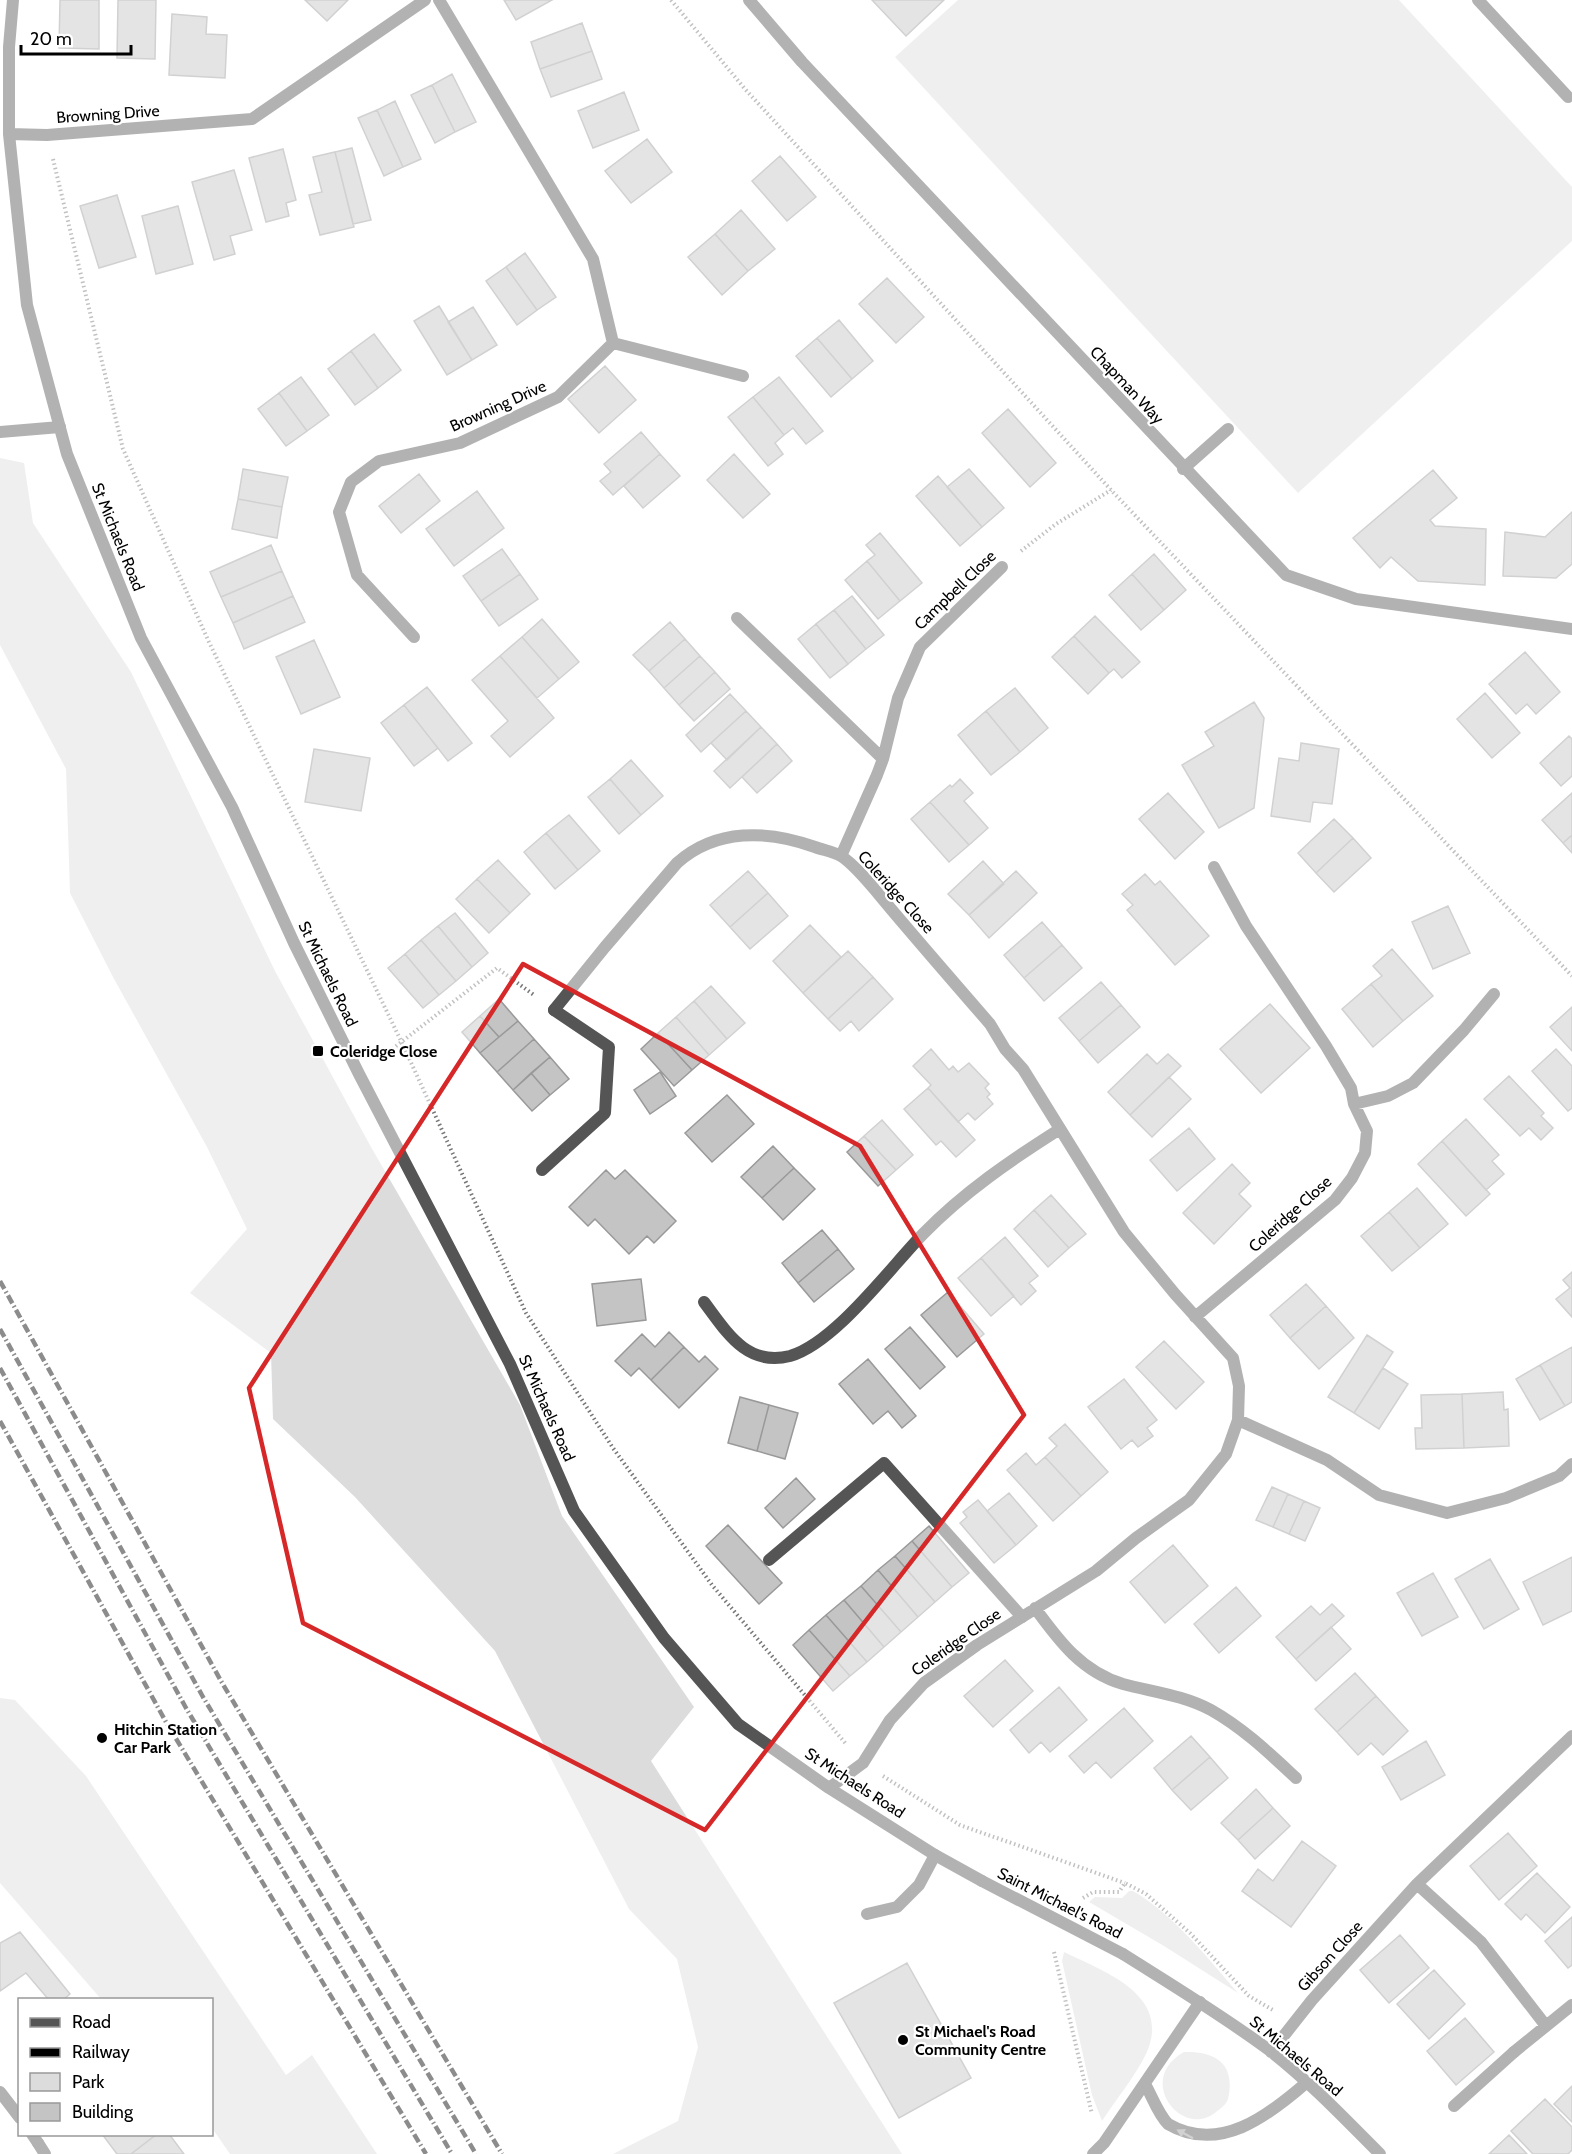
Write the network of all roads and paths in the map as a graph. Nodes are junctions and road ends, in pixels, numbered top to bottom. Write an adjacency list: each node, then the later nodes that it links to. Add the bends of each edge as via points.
1 (13, 0): 8 (street, St Michaels Road)
2 (424, 0): 9 (street, Browning Drive, via 252,119)
3 (439, 0): 10 (street, via 593,259)
4 (671, 0): 16 (path, via 745,89)
5 (749, 0): 15 (street, Chapman Way, via 802,62)
6 (1478, 0): 7 (street)
7 (1568, 97)
8 (9, 134): 9 (street, Browning Drive); 12 (street, St Michaels Road, via 27,305)
9 (47, 135): 27 (path, via 123,450 208,640)
10 (613, 343): 11 (street); 20 (street, Browning Drive, via 558,398 460,443 378,461 351,482 339,512 357,575)
11 (743, 376)
12 (60, 427): 14 (street); 41 (street, St Michaels Road, via 67,454 141,638 232,807 359,1074 510,1364 574,1511 664,1638 738,1724)
13 (1228, 429): 15 (street)
14 (0, 432)
15 (1183, 469): 19 (street, Chapman Way, via 1286,575 1356,598)
16 (1111, 490): 17 (path, Campbell Close, via 1056,524); 24 (path)
17 (1002, 567): 21 (street, Campbell Close, via 920,647 898,698)
18 (736, 618): 21 (street)
19 (1572, 629)
20 (414, 637)
21 (883, 759): 22 (street, Campbell Close)
22 (841, 856): 26 (street, Coleridge Close, via 783,837 758,834 707,843 690,852); 29 (street, Coleridge Close, via 990,1024)
23 (1214, 867): 28 (street, Coleridge Close, via 1246,926 1351,1088)
24 (1572, 976)
25 (1494, 994): 28 (street, via 1413,1083 1388,1096)
26 (554, 1010): 27 (path, via 497,968); 30 (street, via 609,1047 605,1113)
27 (402, 1043): 39 (path, via 526,1314 613,1448 712,1585)
28 (1354, 1104): 32 (street, Coleridge Close, via 1367,1131 1365,1153 1352,1178 1335,1200)
29 (1060, 1129): 31 (street, via 991,1174 924,1234 845,1319 812,1345 789,1356 750,1353 736,1344); 32 (street, Coleridge Close, via 1124,1232)
30 (542, 1170)
31 (704, 1302)
32 (1195, 1317): 33 (street, Coleridge Close, via 1233,1358 1239,1386)
33 (1238, 1419): 34 (street, via 1327,1460 1379,1496 1447,1513 1506,1498 1559,1476); 36 (street, Coleridge Close, via 1226,1454 1188,1500 1096,1571)
34 (1572, 1464)
35 (769, 1560): 37 (street, via 884,1463)
36 (1035, 1608): 37 (street, Coleridge Close); 40 (street, via 1064,1647 1085,1665 1123,1684 1178,1696 1209,1709 1243,1730)
37 (1022, 1617): 39 (street, Coleridge Close, via 924,1683 890,1720)
38 (1572, 1736): 45 (street, Gibson Close)
39 (863, 1763): 41 (street, Coleridge Close); 44 (path, via 960,1825)
40 (1296, 1778)
41 (830, 1788): 42 (street, St Michaels Road)
42 (935, 1855): 43 (street, St Michaels Road); 47 (street, via 919,1885 897,1907)
43 (982, 1881): 49 (street, Saint Michael's Road, bridge)
44 (1125, 1883): 46 (path, via 1119,1892 1093,1892); 52 (path, via 1146,1894 1190,1933 1249,1996)
45 (1417, 1884): 52 (street, Gibson Close); 53 (street, via 1481,1942)
46 (1083, 1898)
47 (867, 1914)
48 (1054, 1952): 60 (path, via 1092,2114)
49 (1123, 1954): 50 (street, St Michaels Road)
50 (1200, 2002): 54 (street, St Michaels Road); 56 (street)
51 (1572, 2004): 53 (street)
52 (1294, 2022): 54 (street, Gibson Close)
53 (1546, 2026): 58 (street)
54 (1271, 2052): 55 (street, St Michaels Road)
55 (1306, 2083): 56 (street, one-way to 56, via 1253,2128 1212,2143 1187,2137 1167,2123); 62 (street, St Michaels Road)
56 (1144, 2084): 60 (street)
57 (0, 2092): 59 (street)
58 (1454, 2106)
59 (18, 2115)
60 (1104, 2143): 61 (street)
61 (1093, 2154)
62 (1380, 2154)

